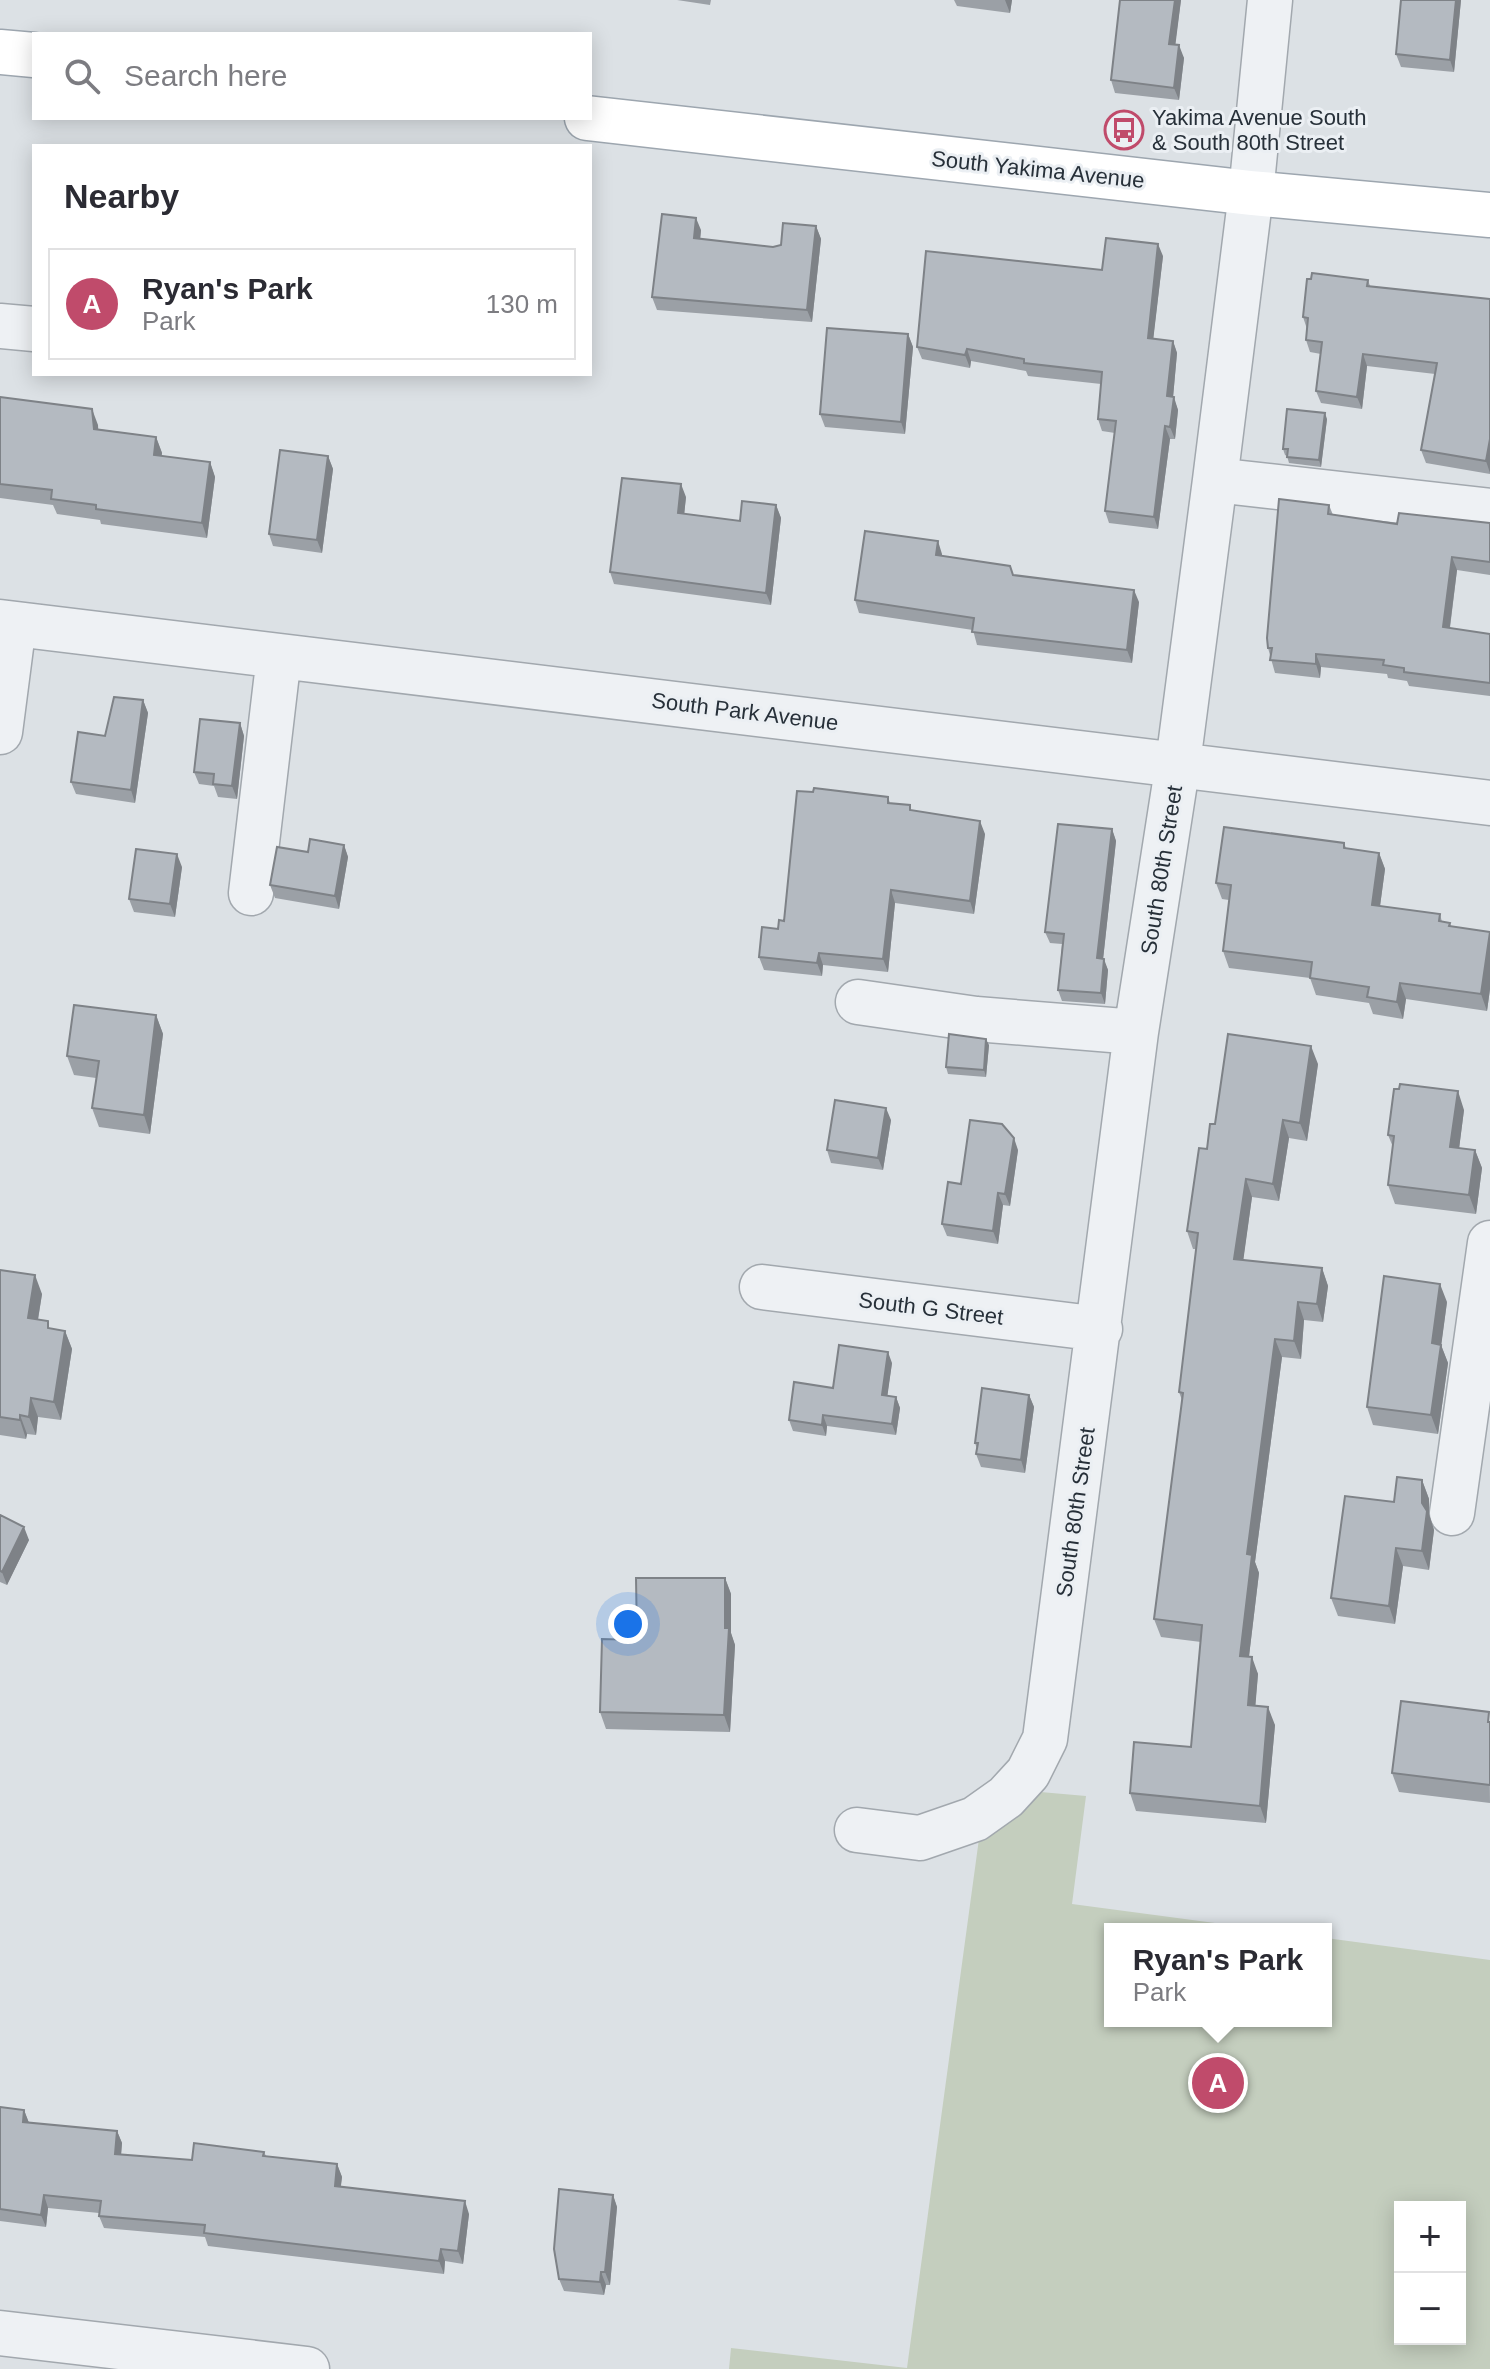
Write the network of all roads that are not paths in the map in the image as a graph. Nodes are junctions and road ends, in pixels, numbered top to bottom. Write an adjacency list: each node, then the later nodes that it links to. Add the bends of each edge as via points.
1 (1270, 0): 5 (street, South 80th Street)
2 (0, 52): 3 (main road)
3 (32, 55)
4 (592, 119): 5 (main road, South Yakima Avenue)
5 (1251, 193): 6 (main road, South Yakima Avenue); 9 (street, South 80th Street)
6 (1490, 215)
7 (0, 326): 8 (street)
8 (32, 329)
9 (1215, 480): 10 (street); 14 (street, South 80th Street)
10 (1490, 511)
11 (7, 623): 12 (street, South Park Avenue); 13 (street)
12 (279, 656): 14 (street, South Park Avenue); 16 (street)
13 (0, 732)
14 (1178, 763): 15 (street, South Park Avenue); 18 (street, South 80th Street)
15 (1490, 803)
16 (251, 893)
17 (858, 1002): 18 (street, via 976,1019)
18 (1136, 1032): 21 (street, South 80th Street)
19 (1490, 1243): 22 (street)
20 (762, 1287): 21 (street, South G Street)
21 (1100, 1329): 23 (street, South 80th Street, via 1045,1739 1028,1773 975,1819 920,1838)
22 (1452, 1513)
23 (857, 1830)
24 (0, 2333): 25 (street)
25 (307, 2369)

